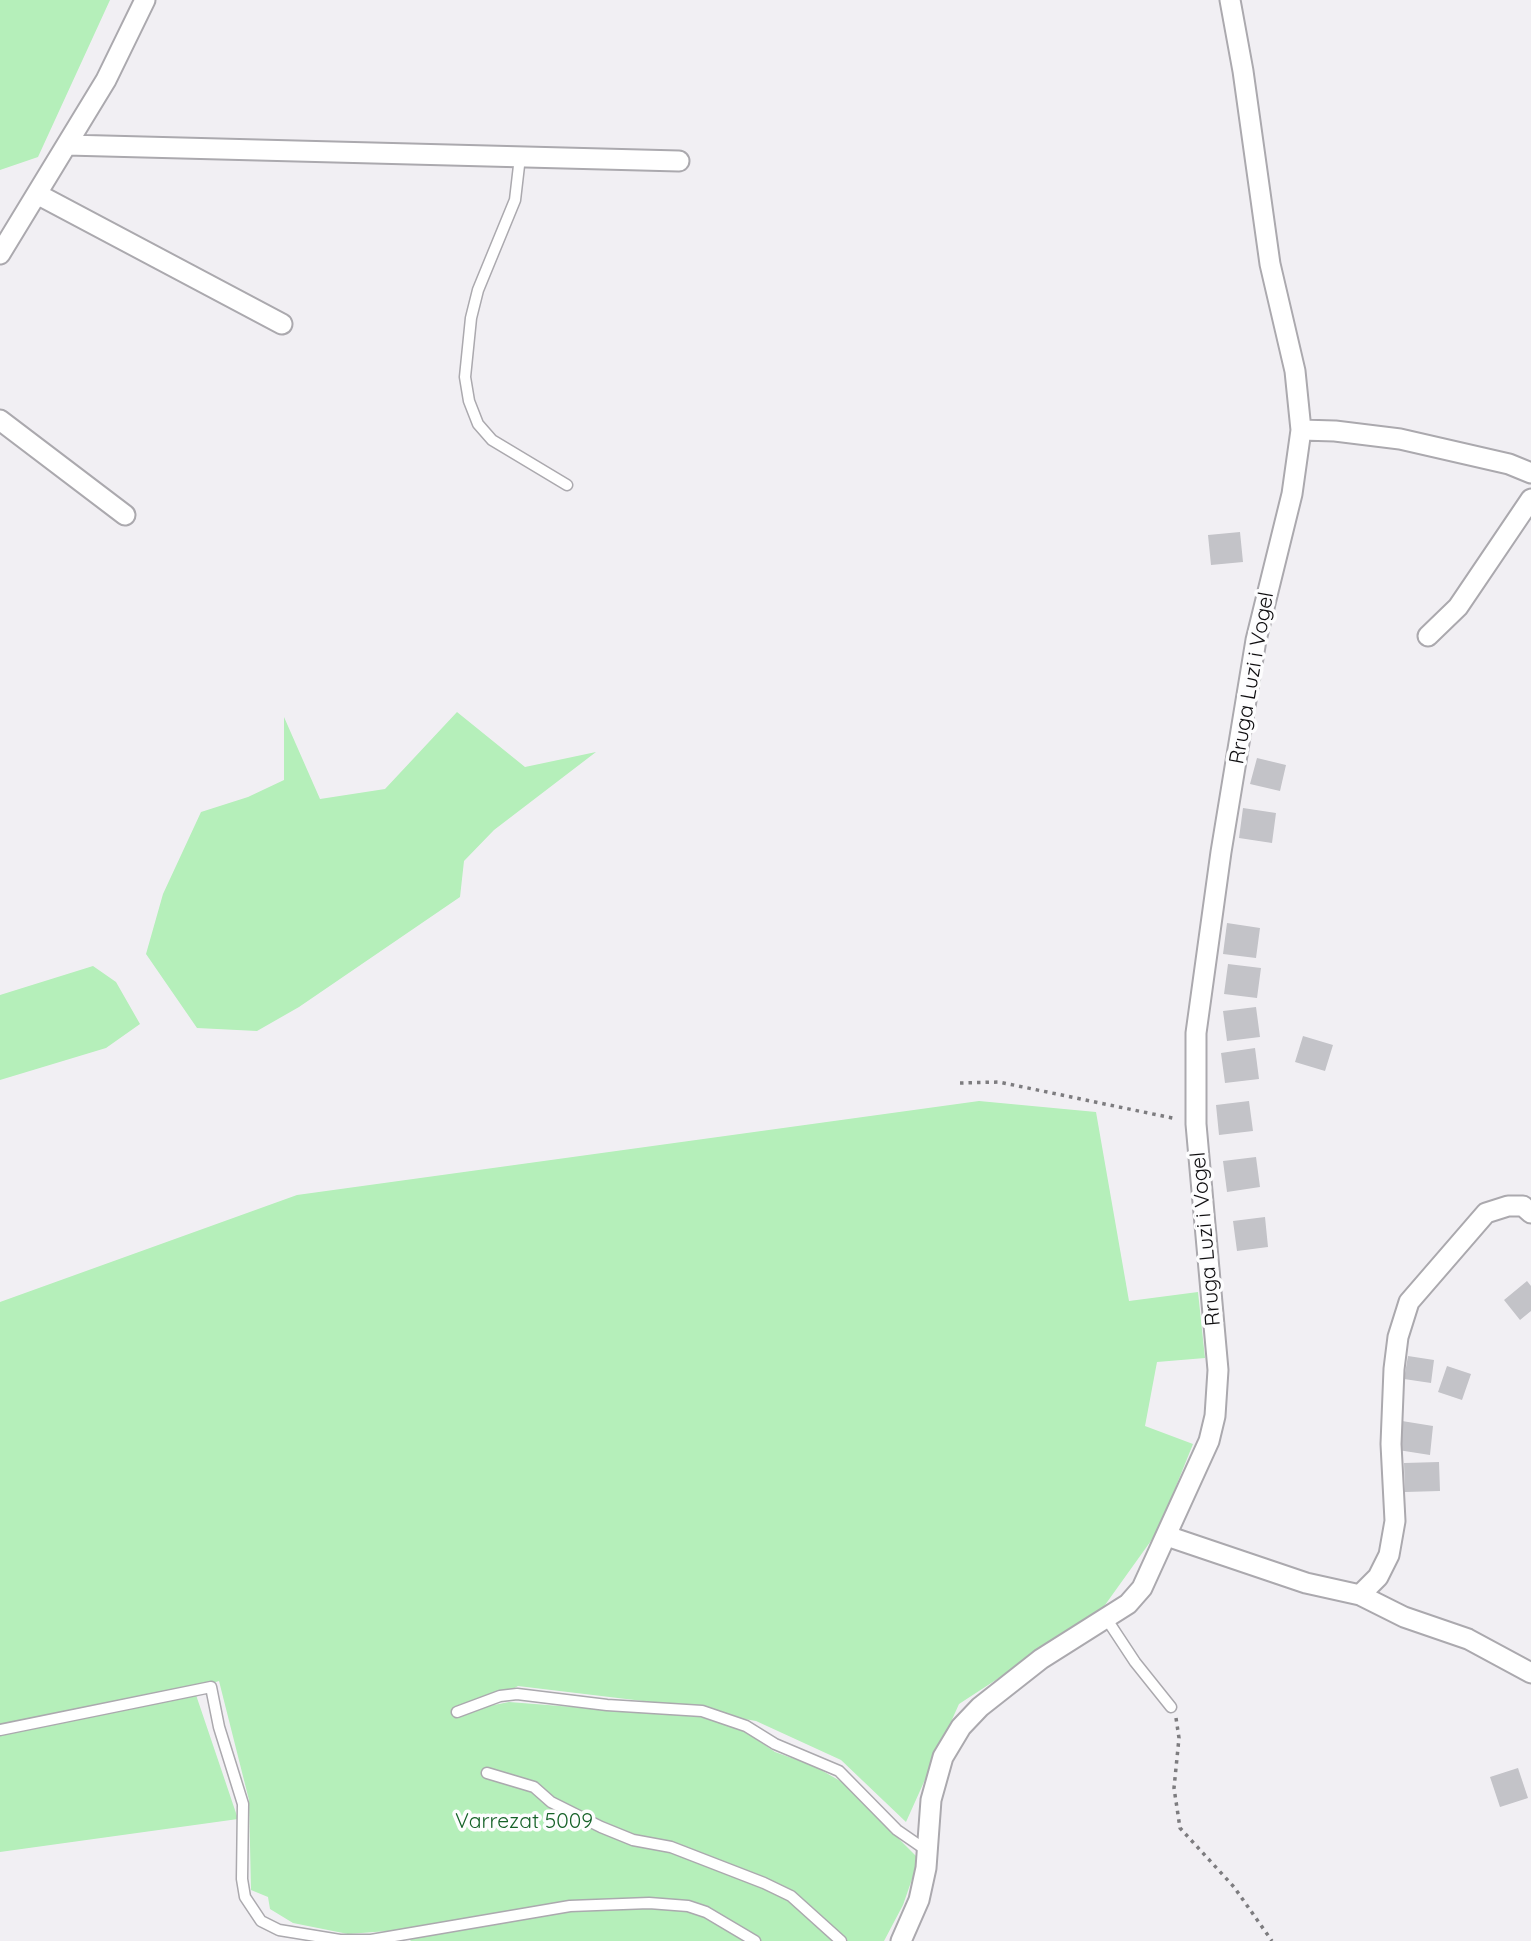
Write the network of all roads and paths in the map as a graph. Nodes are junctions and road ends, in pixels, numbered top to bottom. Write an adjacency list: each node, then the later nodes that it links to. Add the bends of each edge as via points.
1 (145, 0): 3 (street, via 106,80)
2 (1230, 0): 10 (street, Rruga Luzi i Vogel, via 1270,264 1296,371)
3 (67, 145): 4 (street); 6 (street)
4 (520, 157): 5 (street); 12 (lane, via 515,200 471,318 465,377 478,424 492,440)
5 (679, 161)
6 (37, 194): 7 (street); 8 (street)
7 (0, 254)
8 (282, 324)
9 (0, 420): 14 (street)
10 (1301, 430): 11 (street, via 1400,439); 17 (street, Rruga Luzi i Vogel, via 1292,494 1256,640 1219,864 1196,1033)
11 (1529, 470)
12 (568, 485)
13 (1531, 499): 15 (street, via 1458,607)
14 (125, 515)
15 (1428, 636)
16 (960, 1083): 17 (path, via 999,1082)
17 (1196, 1124): 19 (street, Rruga Luzi i Vogel, via 1218,1394 1209,1441)
18 (1531, 1213): 20 (street, via 1515,1206 1486,1213 1409,1302 1398,1337 1392,1390 1395,1521 1389,1555 1378,1577)
19 (1167, 1536): 20 (street, via 1306,1583); 21 (street, Rruga Luzi i Vogel, via 1142,1588)
20 (1360, 1595): 22 (street, via 1404,1617 1468,1639)
21 (1107, 1618): 23 (lane); 27 (street, Rruga Luzi i Vogel, via 1041,1659 961,1727 943,1756 931,1800)
22 (1531, 1673)
23 (1171, 1707): 31 (path, via 1179,1726 1174,1788 1180,1828 1234,1887)
24 (457, 1712): 27 (lane, via 517,1694 702,1711 747,1726 775,1744 839,1771 897,1829)
25 (0, 1730): 28 (lane, via 211,1687 243,1804 244,1897 261,1921 279,1930 372,1940 570,1906 649,1903 706,1912)
26 (487, 1773): 29 (lane, via 534,1787 551,1802 633,1840 671,1847 764,1882 791,1896)
27 (927, 1850): 30 (street, Rruga Luzi i Vogel, via 919,1900)
28 (755, 1941)
29 (841, 1941)
30 (901, 1941)
31 (1272, 1941)

